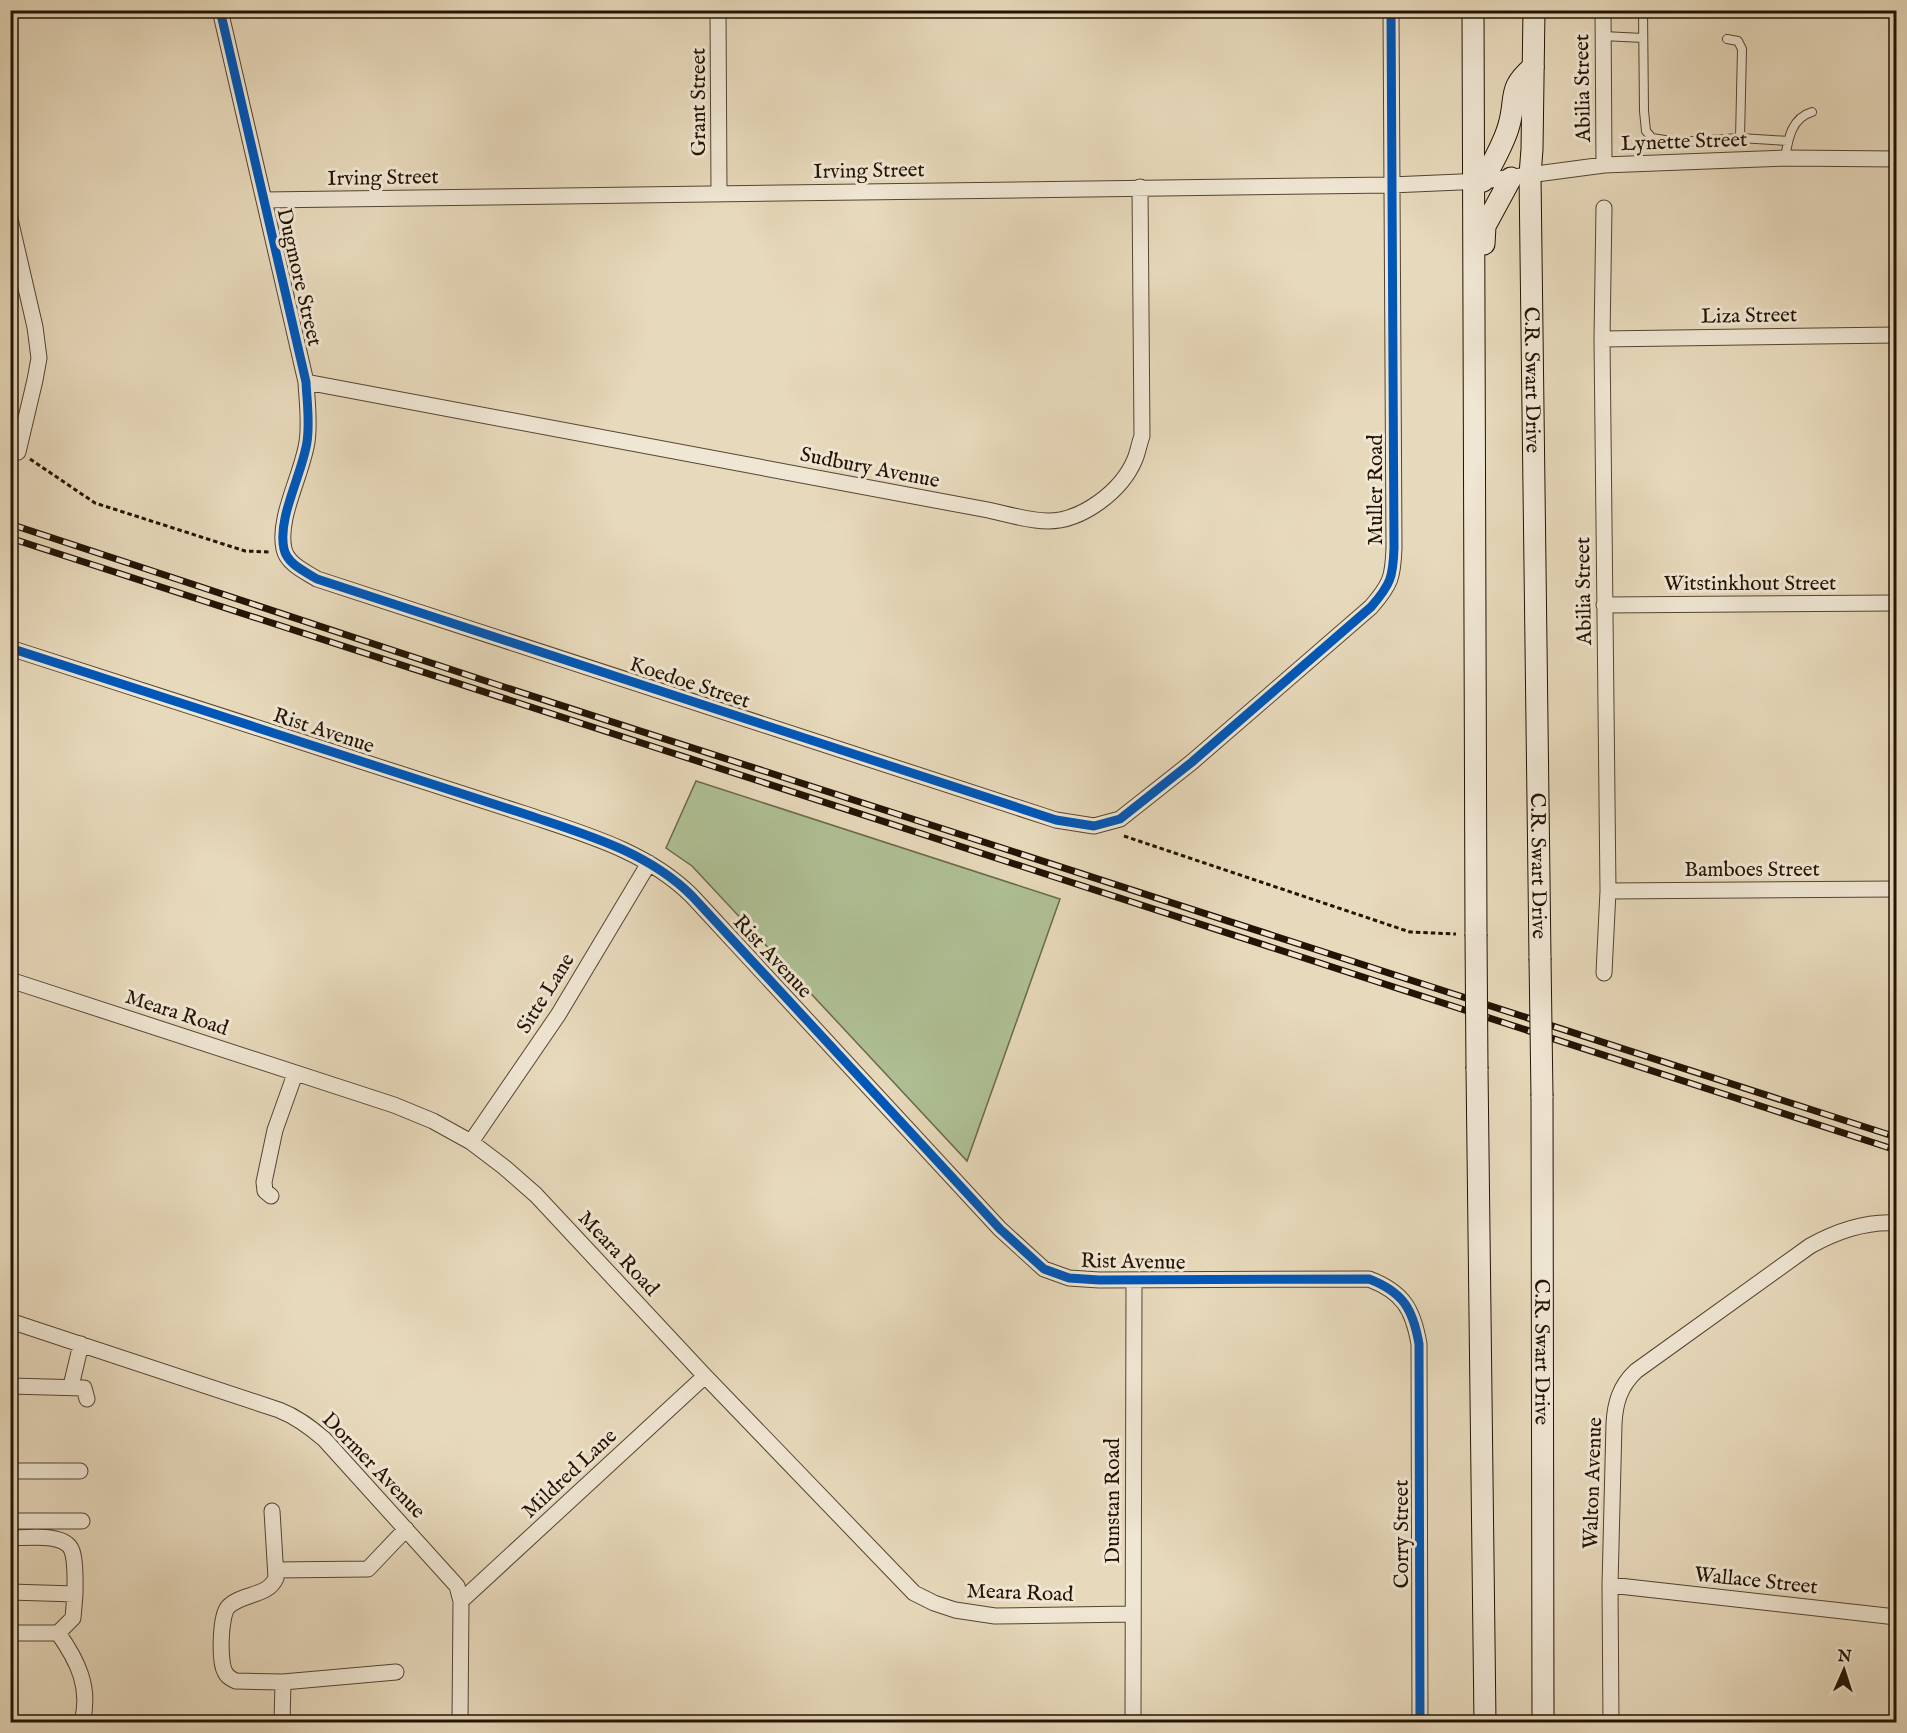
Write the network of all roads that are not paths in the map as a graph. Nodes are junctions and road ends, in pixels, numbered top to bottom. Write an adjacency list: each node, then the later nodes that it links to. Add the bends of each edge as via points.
1 (220, 10): 23 (street, Dugmore Street)
2 (718, 10): 22 (street, Grant Street)
3 (1391, 10): 20 (street, Muller Road)
4 (1473, 10): 19 (main road)
5 (1534, 10): 11 (main road, C.R. Swart Drive)
6 (1603, 10): 8 (street, Abilia Street)
7 (1643, 10): 9 (lane)
8 (1603, 36): 9 (lane); 17 (street, Abilia Street)
9 (1644, 38): 13 (lane, via 1644,111 1646,131 1652,138 1678,142)
10 (1727, 39): 13 (lane, via 1738,41 1742,50)
11 (1533, 66): 18 (main road, C.R. Swart Drive); 19 (main road, via 1516,84 1509,126)
12 (1812, 112): 14 (lane, via 1794,124)
13 (1740, 138): 14 (lane)
14 (1788, 141): 15 (lane)
15 (1785, 158): 16 (street, Lynette Street); 17 (street, Lynette Street)
16 (1896, 159)
17 (1604, 165): 18 (street, Lynette Street)
18 (1520, 177): 19 (street, Lynette Street); 26 (main road, via 1485,226 1483,249); 77 (main road, C.R. Swart Drive, bridge, via 1540,958)
19 (1479, 181): 20 (street, Irving Street); 26 (main road)
20 (1391, 185): 21 (street, Irving Street); 35 (street, Muller Road, via 1394,548 1393,572 1387,589 1183,769 1120,819)
21 (1140, 187): 22 (street, Irving Street); 29 (street, Sudbury Avenue, via 1142,436 1135,460 1117,486 1080,514 1060,519 1047,521)
22 (719, 192): 23 (street, Irving Street)
23 (264, 200): 29 (street, Dugmore Street)
24 (1604, 208): 28 (street, Abilia Street)
25 (10, 219): 30 (street, via 39,358)
26 (1475, 271): 76 (main road, bridge, via 1476,934)
27 (1896, 335): 28 (street, Liza Street)
28 (1602, 339): 33 (street, Abilia Street)
29 (306, 382): 31 (street, Dugmore Street, via 307,443 284,522)
30 (14, 450)
31 (284, 552): 35 (street, Koedoe Street, via 293,564 317,579 1056,820)
32 (1896, 603): 33 (street, Witstinkhout Street)
33 (1604, 605): 38 (street, Abilia Street)
34 (10, 648): 36 (street, Rist Avenue, via 597,838)
35 (1094, 826)
36 (649, 863): 42 (street, Sitte Lane, via 558,1015); 45 (street, Rist Avenue, via 692,896 1000,1229 1044,1269 1068,1278)
37 (1896, 889): 38 (street, Bamboes Street)
38 (1608, 891): 39 (street, Abilia Street)
39 (1604, 973)
40 (10, 980): 41 (street, Meara Road)
41 (295, 1074): 42 (street, Meara Road, via 394,1105); 43 (street, via 275,1130 264,1182 265,1191)
42 (471, 1142): 49 (street, Meara Road, via 536,1195)
43 (272, 1196)
44 (1896, 1223): 61 (street, Walton Avenue, via 1856,1226 1810,1246 1627,1381 1620,1392 1615,1416)
45 (1134, 1280): 48 (street, Rist Avenue, via 1369,1280 1400,1296 1415,1323); 65 (street, Dunstan Road)
46 (10, 1321): 47 (street, Dormer Avenue)
47 (81, 1344): 51 (street); 58 (street, Dormer Avenue, via 294,1416 324,1439)
48 (1419, 1344): 75 (street, Corry Street)
49 (705, 1376): 64 (street, Mildred Lane); 65 (street, Meara Road, via 914,1593 955,1610 995,1616)
50 (10, 1386): 51 (street)
51 (72, 1386): 52 (street, via 84,1388)
52 (87, 1399)
53 (10, 1471): 54 (street)
54 (80, 1472)
55 (272, 1511): 60 (street)
56 (10, 1521): 57 (street)
57 (82, 1521)
58 (406, 1529): 60 (street, via 368,1569); 64 (street, Dormer Avenue, via 452,1578)
59 (10, 1538): 63 (street, via 51,1538 68,1545 72,1551)
60 (276, 1570): 70 (street, via 271,1587 237,1600 226,1610 222,1623 222,1665 229,1678 236,1681)
61 (1610, 1585): 66 (street, Wallace Street); 78 (street, Walton Avenue)
62 (10, 1593): 63 (street)
63 (75, 1594): 68 (street, via 73,1618)
64 (461, 1601): 73 (street, Dormer Avenue)
65 (1133, 1614): 74 (street, Dunstan Road)
66 (1896, 1617)
67 (10, 1633): 68 (street)
68 (58, 1633): 71 (street, via 83,1678)
69 (396, 1672): 70 (street)
70 (283, 1683): 72 (street)
71 (82, 1722)
72 (282, 1722)
73 (460, 1722)
74 (1133, 1722)
75 (1420, 1722)
76 (1485, 1722)
77 (1543, 1722)
78 (1611, 1722)

